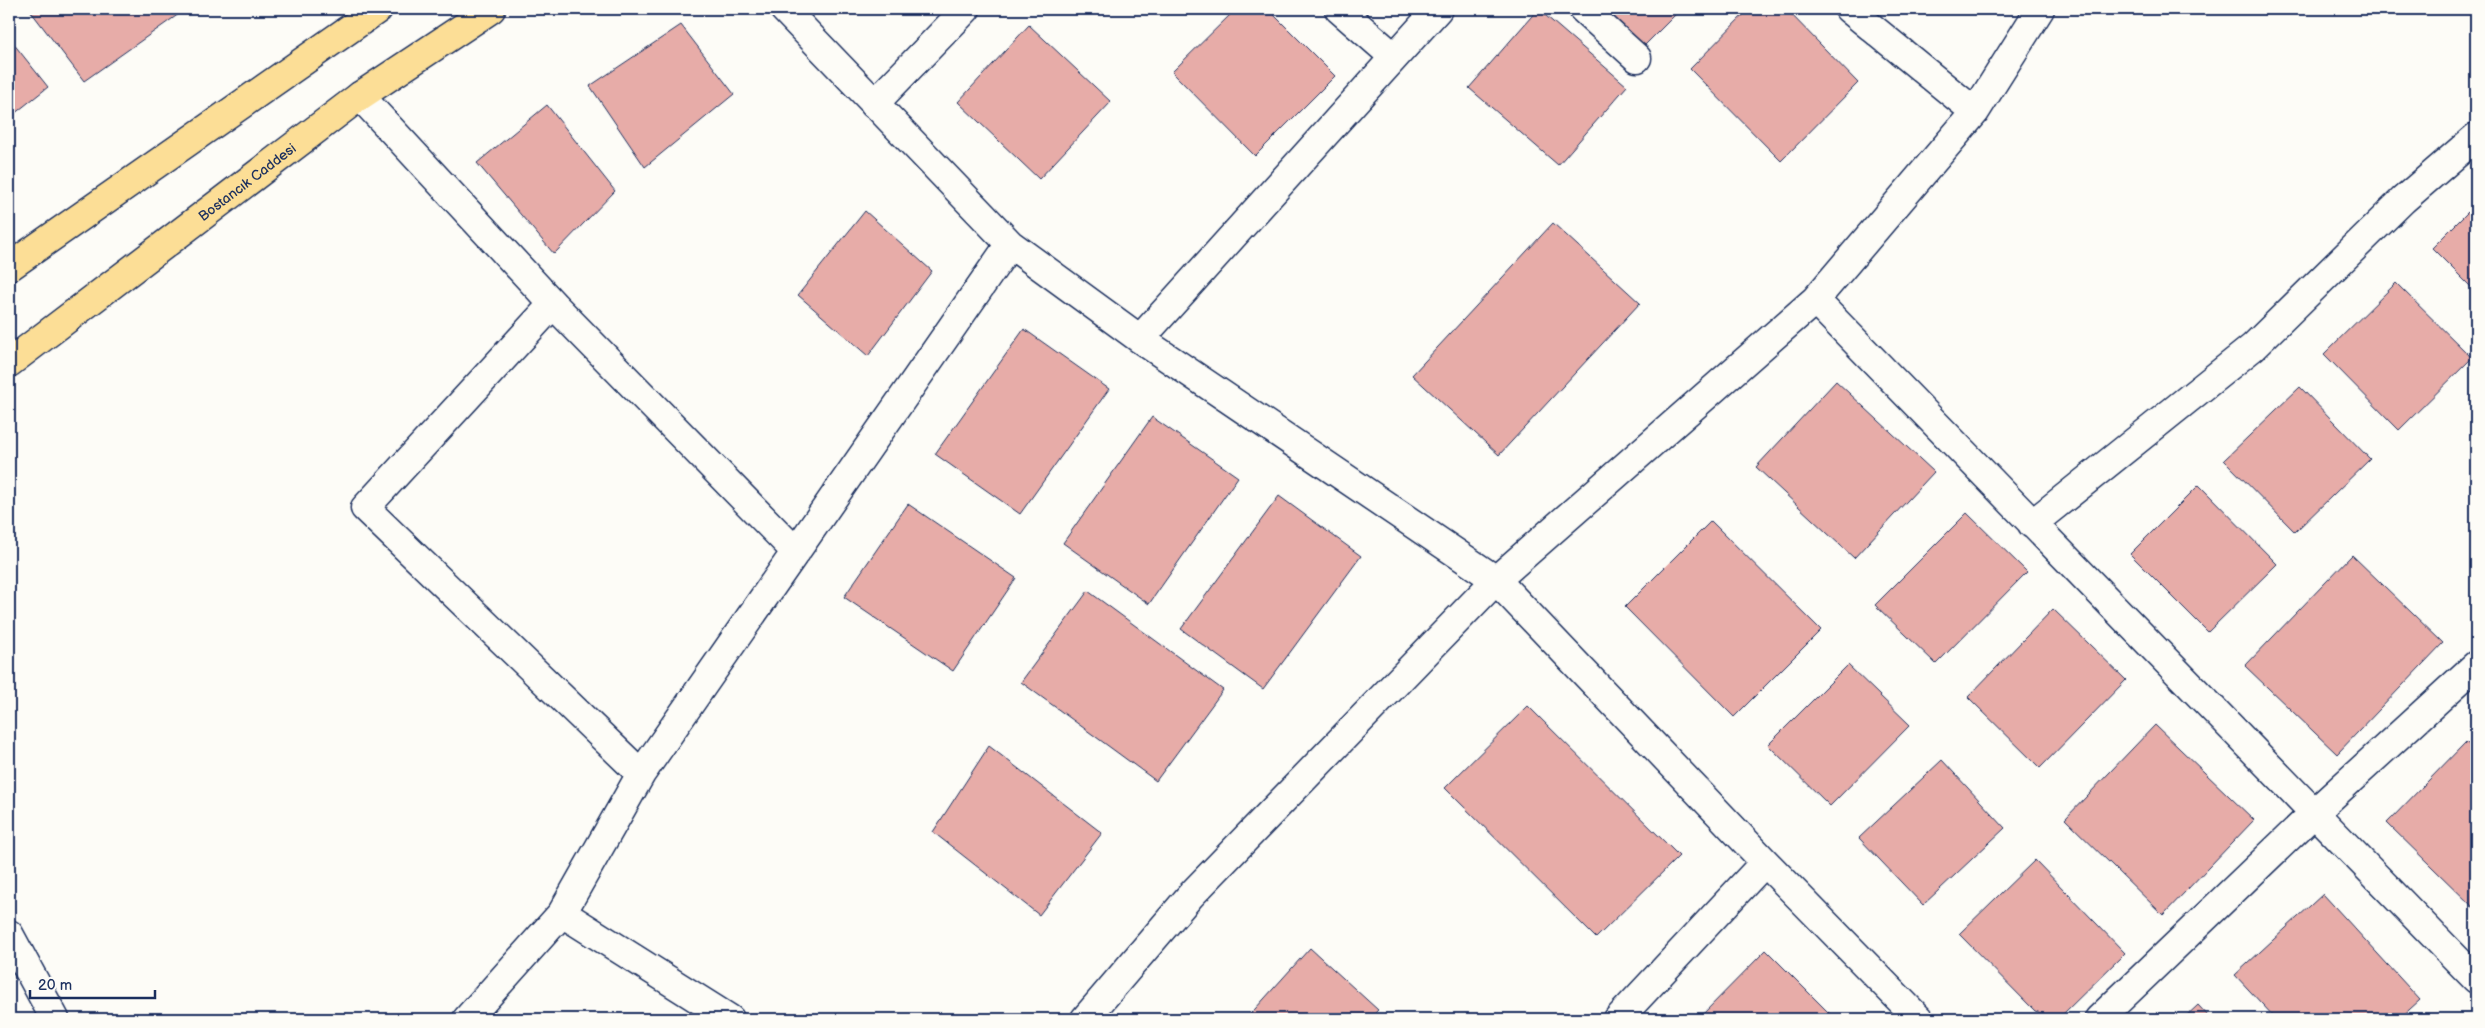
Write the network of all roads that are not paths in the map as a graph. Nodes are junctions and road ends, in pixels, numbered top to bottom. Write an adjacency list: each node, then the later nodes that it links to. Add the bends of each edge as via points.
1 (491, 9): 12 (main road, Bostancık Caddesi)
2 (784, 9): 13 (street)
3 (966, 9): 13 (street)
4 (1340, 9): 10 (street)
5 (1438, 9): 10 (street)
6 (1583, 9): 11 (street)
7 (1849, 9): 14 (street)
8 (2040, 9): 14 (street)
9 (370, 11): 17 (main road)
10 (1394, 57): 20 (street)
11 (1637, 58)
12 (360, 96): 19 (street); 21 (main road, Bostancık Caddesi)
13 (874, 104): 16 (street)
14 (1975, 112): 18 (street)
15 (2476, 137): 22 (street, via 2403,200 2253,346)
16 (1010, 244): 20 (street); 23 (street)
17 (9, 267)
18 (1815, 300): 22 (street); 24 (street)
19 (553, 304): 23 (street); 26 (street, via 365,508)
20 (1140, 339): 24 (street)
21 (9, 363)
22 (2032, 524): 27 (street)
23 (796, 552): 26 (street)
24 (1496, 580): 28 (street); 35 (street, via 1191,895)
25 (2476, 665): 27 (street)
26 (641, 774): 29 (street)
27 (2314, 813): 31 (street); 38 (street)
28 (1765, 862): 36 (street); 37 (street)
29 (562, 913): 33 (street); 34 (street)
30 (9, 934): 32 (street)
31 (2476, 979)
32 (56, 1019)
33 (467, 1019)
34 (730, 1019)
35 (1086, 1019)
36 (1618, 1019)
37 (1919, 1019)
38 (2099, 1019)

